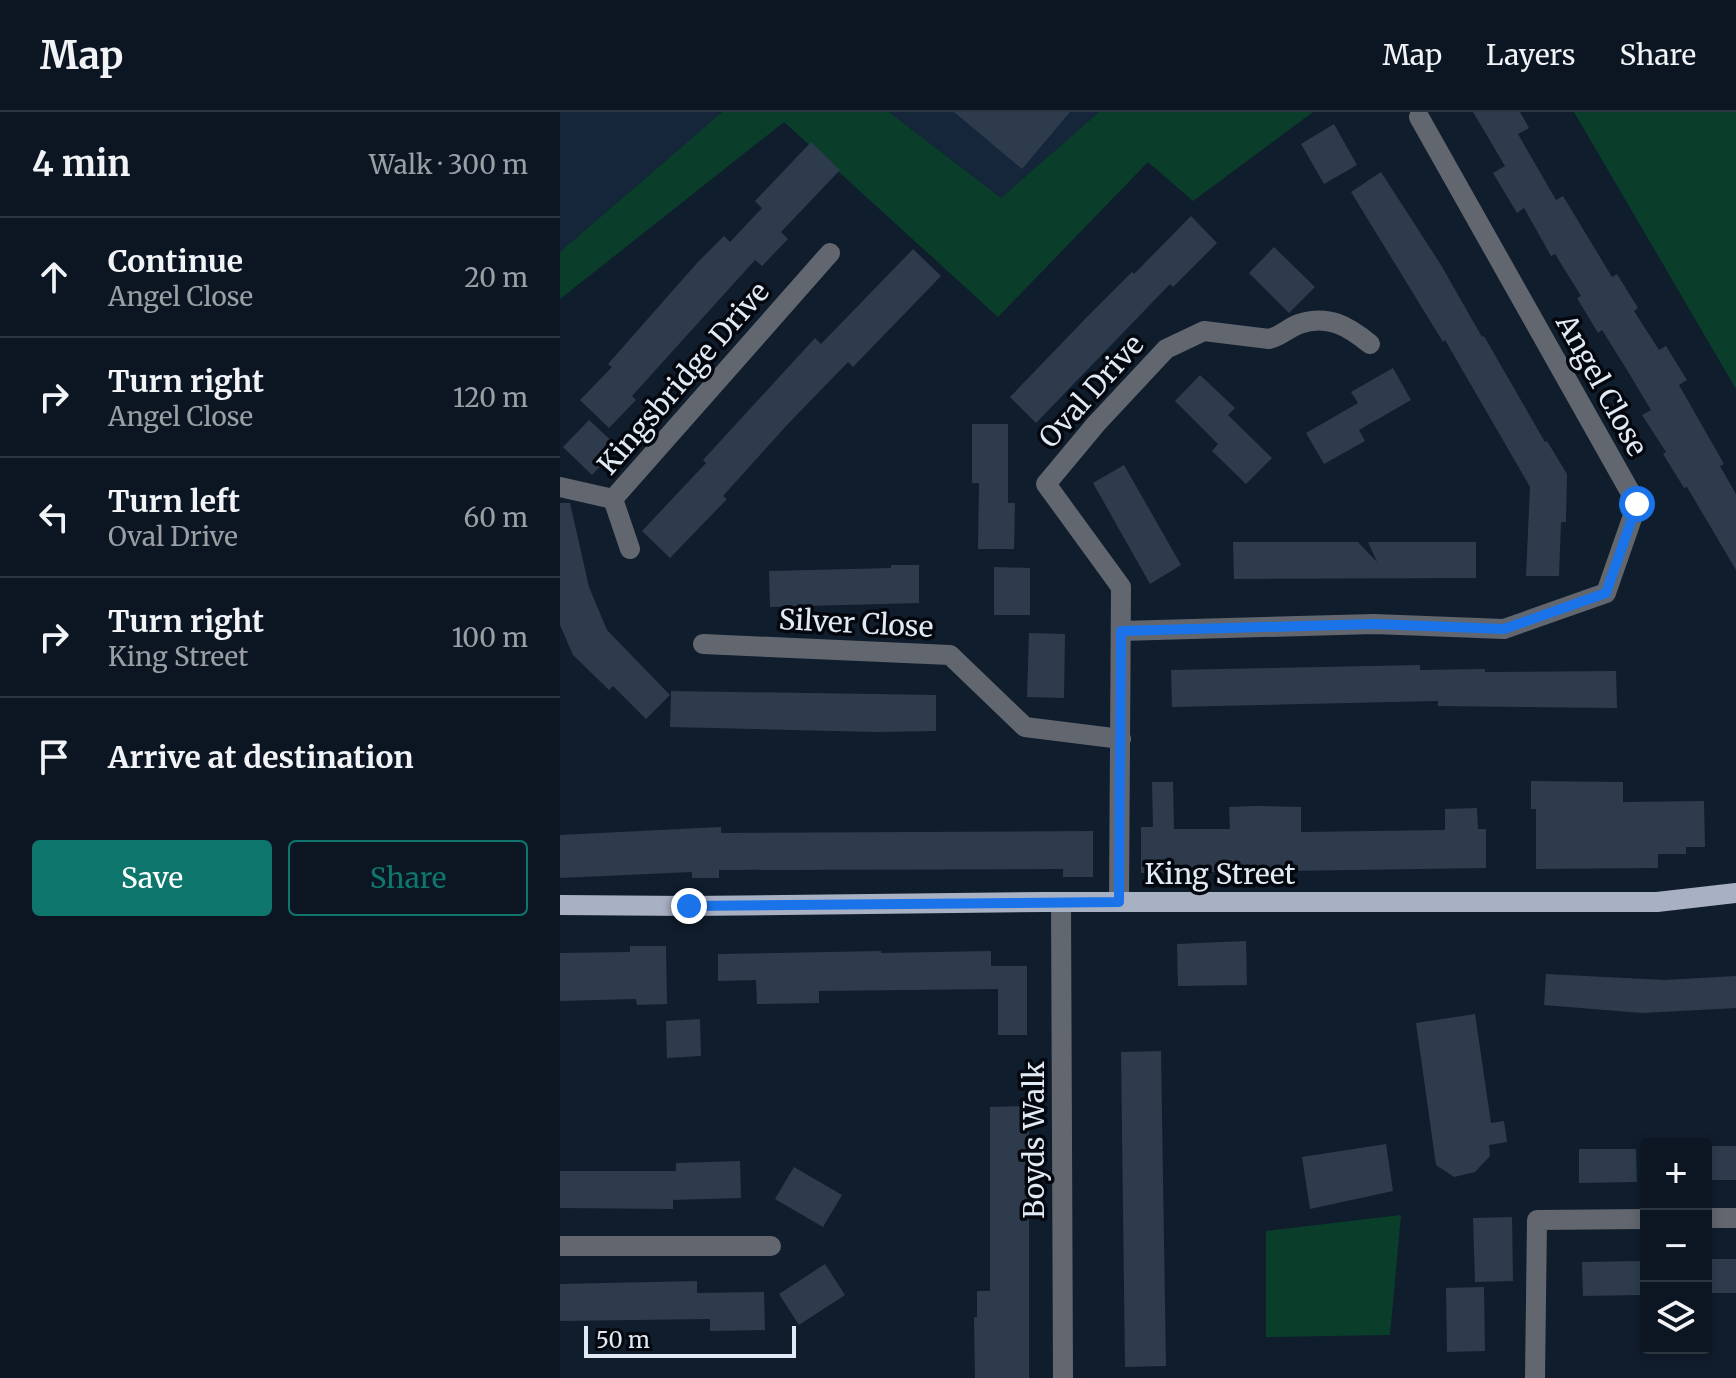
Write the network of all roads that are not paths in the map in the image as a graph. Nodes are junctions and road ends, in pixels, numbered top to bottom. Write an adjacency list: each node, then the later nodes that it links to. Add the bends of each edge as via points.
1 (1419, 117): 7 (street, Angel Close, via 1637,504 1606,593 1504,629 1374,624)
2 (830, 253): 5 (street, Kingsbridge Drive)
3 (1370, 344): 7 (street, Oval Drive, via 1332,321 1297,325 1269,339 1204,331 1166,349 1096,424 1046,484 1121,587)
4 (560, 487): 5 (street, Kingsbridge Drive)
5 (613, 499): 6 (street)
6 (630, 549)
7 (1121, 631): 9 (street, Oval Drive)
8 (703, 644): 9 (street, Silver Close, via 950,655 1025,727)
9 (1121, 739): 12 (street, Oval Drive)
10 (1736, 893): 12 (main road, King Street, via 1657,902)
11 (1061, 902): 12 (main road, King Street); 13 (main road, King Street); 19 (street, Boyds Walk)
12 (1119, 902)
13 (560, 905)
14 (1712, 1218): 15 (street)
15 (1736, 1218)
16 (1640, 1219): 20 (street, via 1537,1220)
17 (560, 1246): 18 (street)
18 (771, 1246)
19 (1063, 1378)
20 (1535, 1378)

